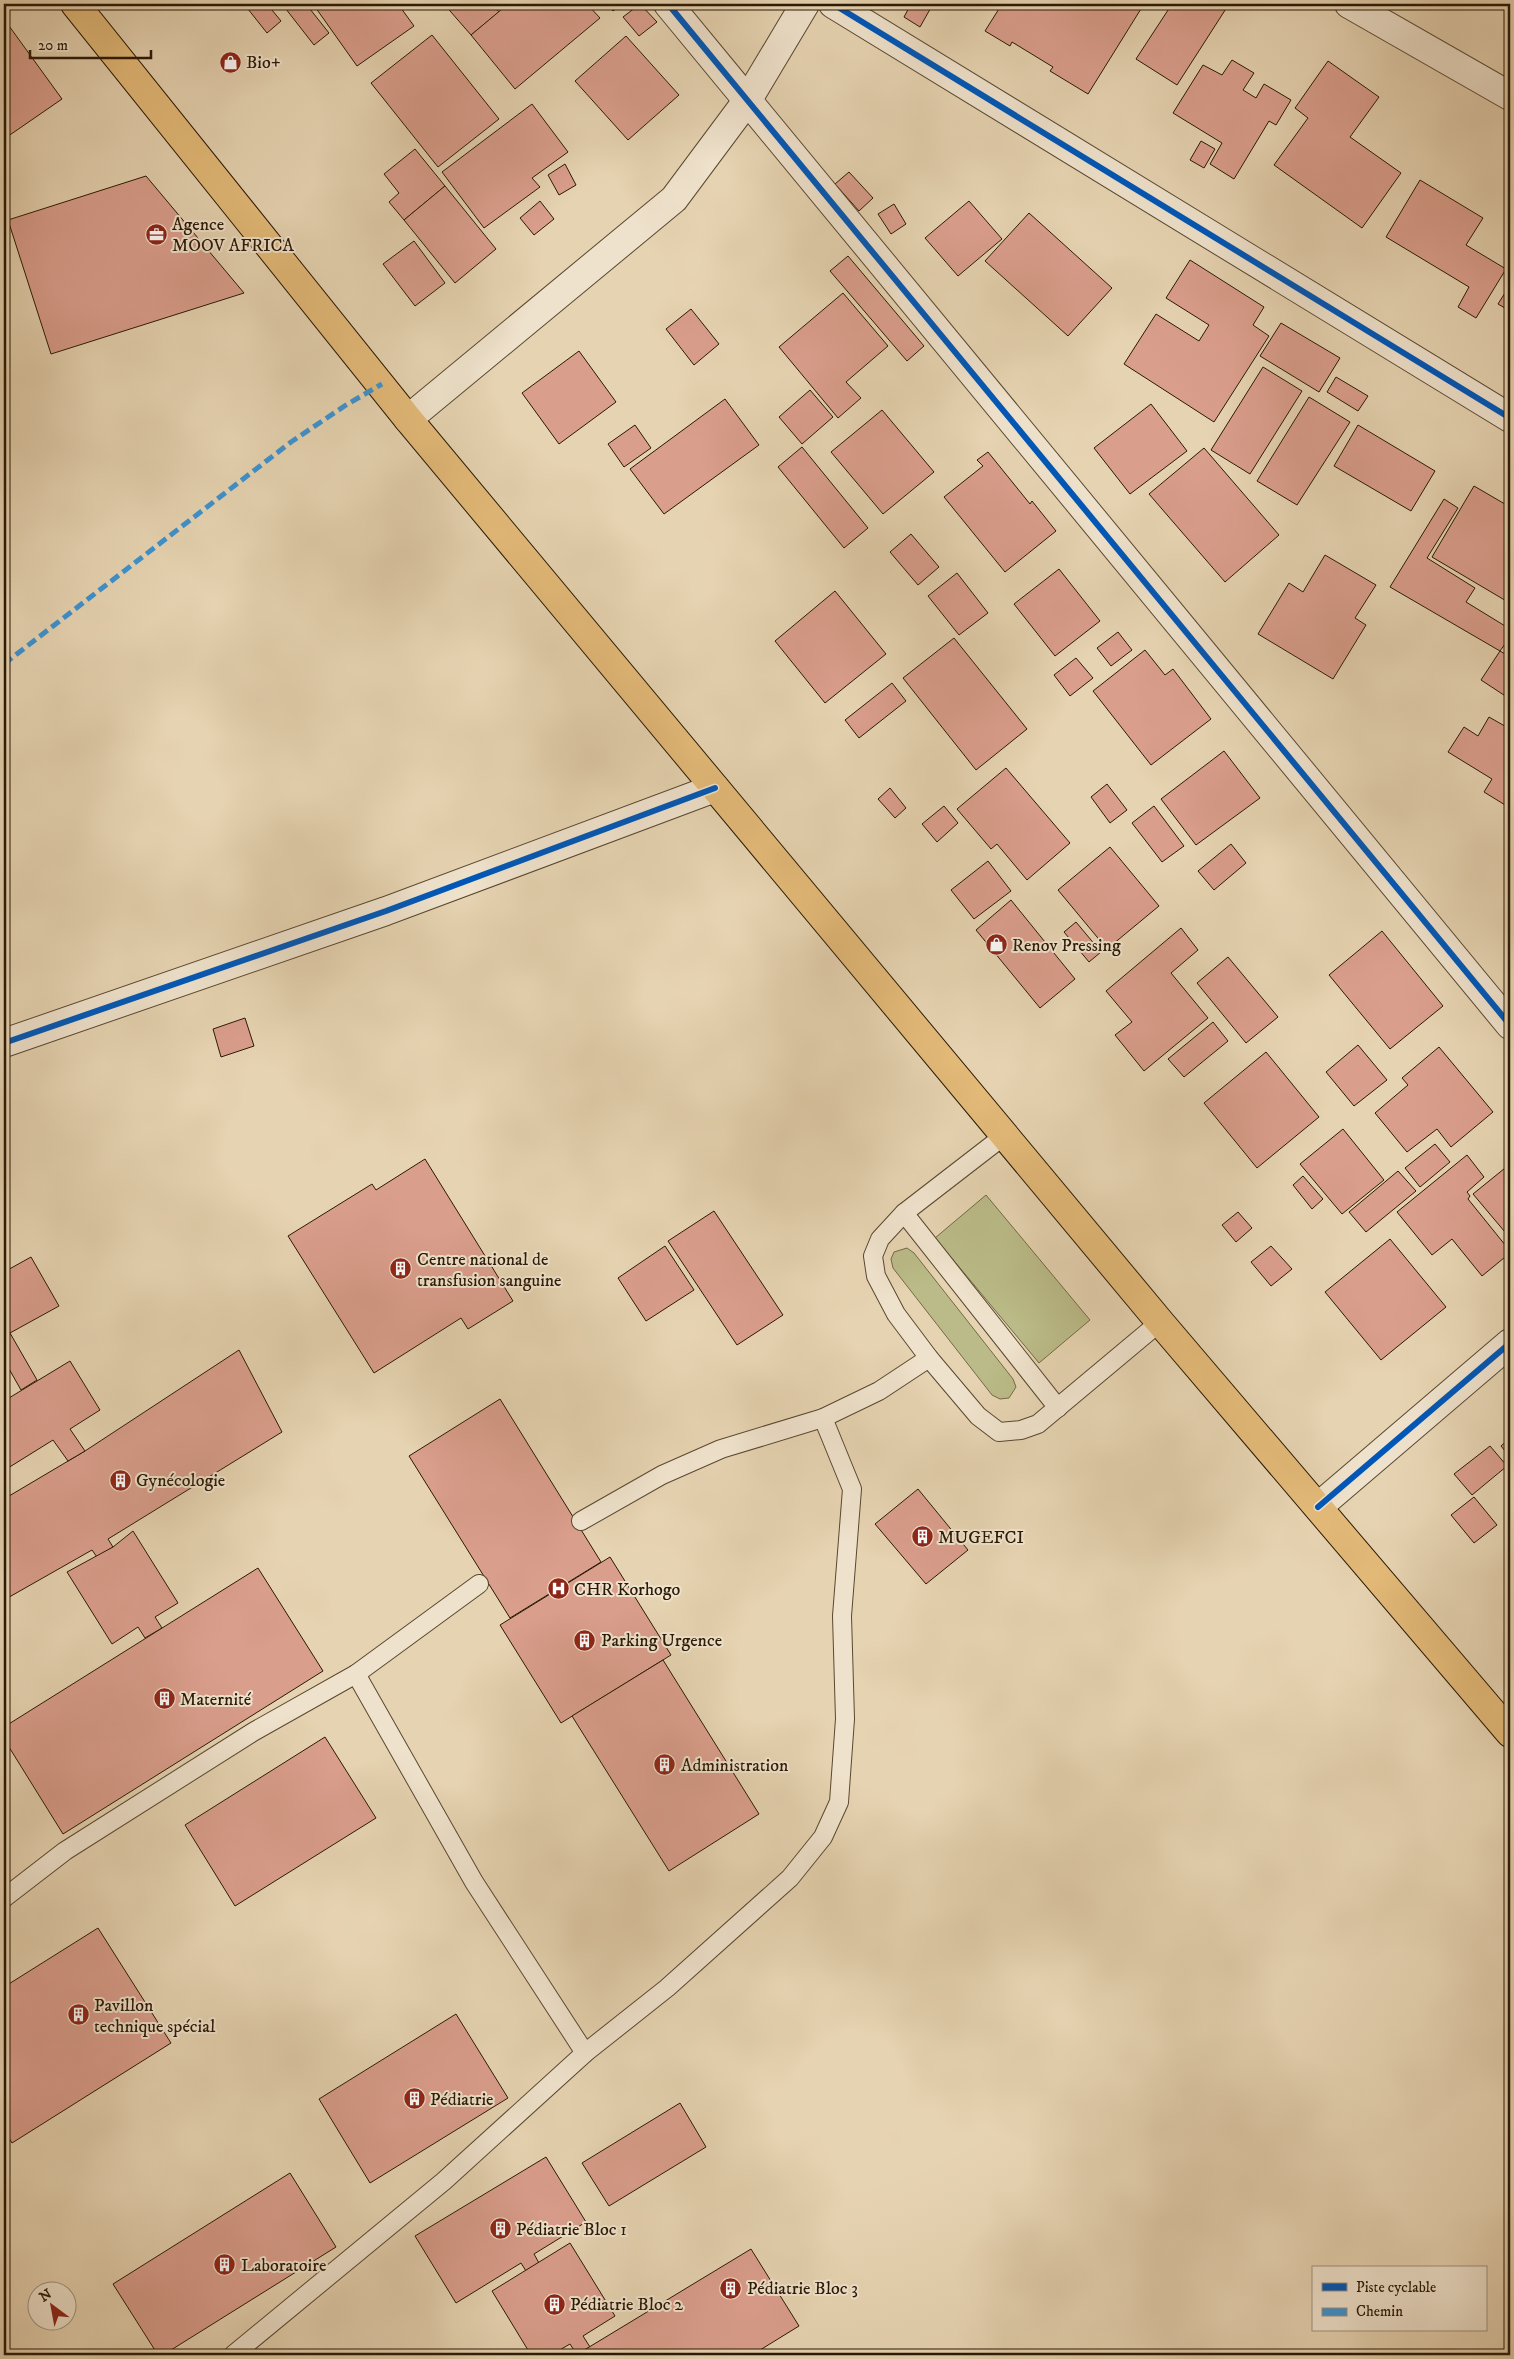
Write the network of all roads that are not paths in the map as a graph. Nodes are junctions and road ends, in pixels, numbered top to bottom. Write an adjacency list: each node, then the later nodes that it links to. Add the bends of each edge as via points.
1 (75, 4): 9 (main road)
2 (668, 4): 7 (street)
3 (805, 4): 7 (street)
4 (833, 4): 8 (street)
5 (1349, 4): 6 (street)
6 (1510, 96)
7 (747, 101): 9 (street, via 674,199); 11 (street)
8 (1510, 418)
9 (408, 419): 10 (main road)
10 (715, 788): 12 (street, via 386,911); 13 (main road)
11 (1510, 1025)
12 (4, 1043)
13 (1005, 1135): 14 (lane); 15 (main road)
14 (904, 1213): 17 (lane, via 880,1239 873,1256 876,1276 896,1314); 18 (lane)
15 (1160, 1322): 18 (lane); 20 (main road)
16 (1510, 1343): 20 (street)
17 (929, 1358): 18 (lane, via 978,1416 999,1432 1038,1424); 19 (lane, via 879,1390)
18 (1058, 1408)
19 (823, 1418): 21 (lane, via 721,1449 662,1475); 26 (lane, via 852,1489 842,1616 845,1719 839,1802 823,1837 790,1878 667,1988)
20 (1318, 1507): 24 (main road)
21 (581, 1521)
22 (479, 1584): 23 (lane)
23 (356, 1674): 25 (lane, via 253,1732 65,1851); 26 (lane, via 474,1882)
24 (1510, 1733)
25 (4, 1898)
26 (585, 2053): 27 (lane, via 444,2181)
27 (233, 2355)

